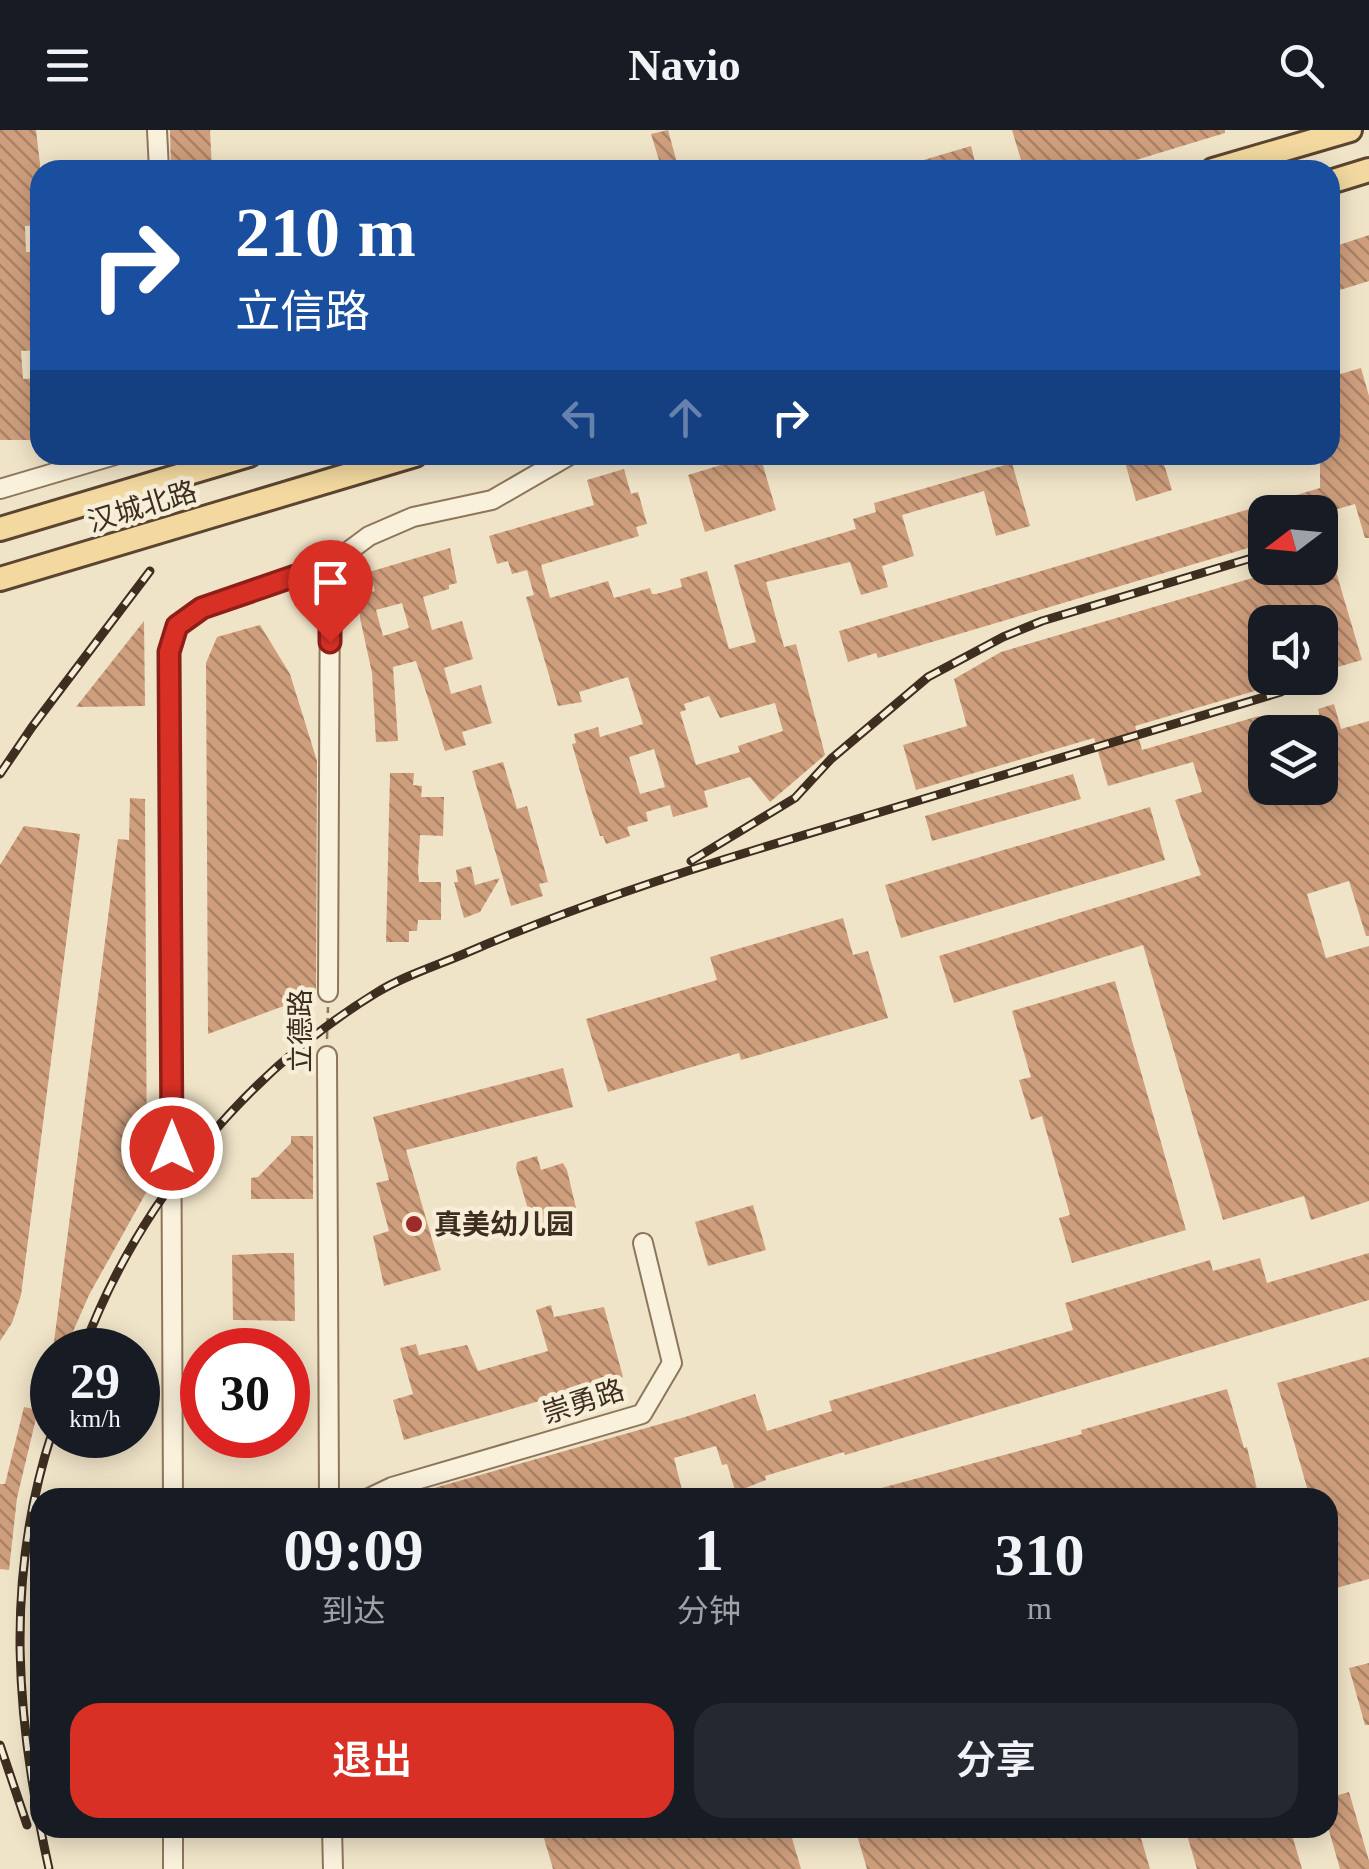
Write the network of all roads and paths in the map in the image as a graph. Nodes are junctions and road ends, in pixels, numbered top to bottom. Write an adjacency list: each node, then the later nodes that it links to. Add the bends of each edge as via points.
1 (157, 130): 3 (street)
2 (1350, 130): 4 (main road)
3 (158, 160)
4 (1247, 160)
5 (1369, 170): 6 (main road)
6 (1340, 179)
7 (80, 465): 11 (street)
8 (214, 465): 12 (main road, 汉城北路)
9 (382, 465): 14 (main road, 汉城北路)
10 (553, 465): 13 (street, via 492,500 392,525)
11 (0, 488)
12 (0, 529)
13 (330, 564): 15 (street, 立德路); 18 (street, via 202,608 177,626 169,652)
14 (0, 579)
15 (328, 992): 16 (path, 立德路)
16 (327, 1056): 19 (street, 立德路)
17 (643, 1243): 20 (street, 崇勇路, via 672,1363 642,1414)
18 (173, 1488)
19 (329, 1488)
20 (392, 1488)
21 (173, 1838): 23 (street)
22 (332, 1838): 24 (street)
23 (173, 1869)
24 (333, 1869)

